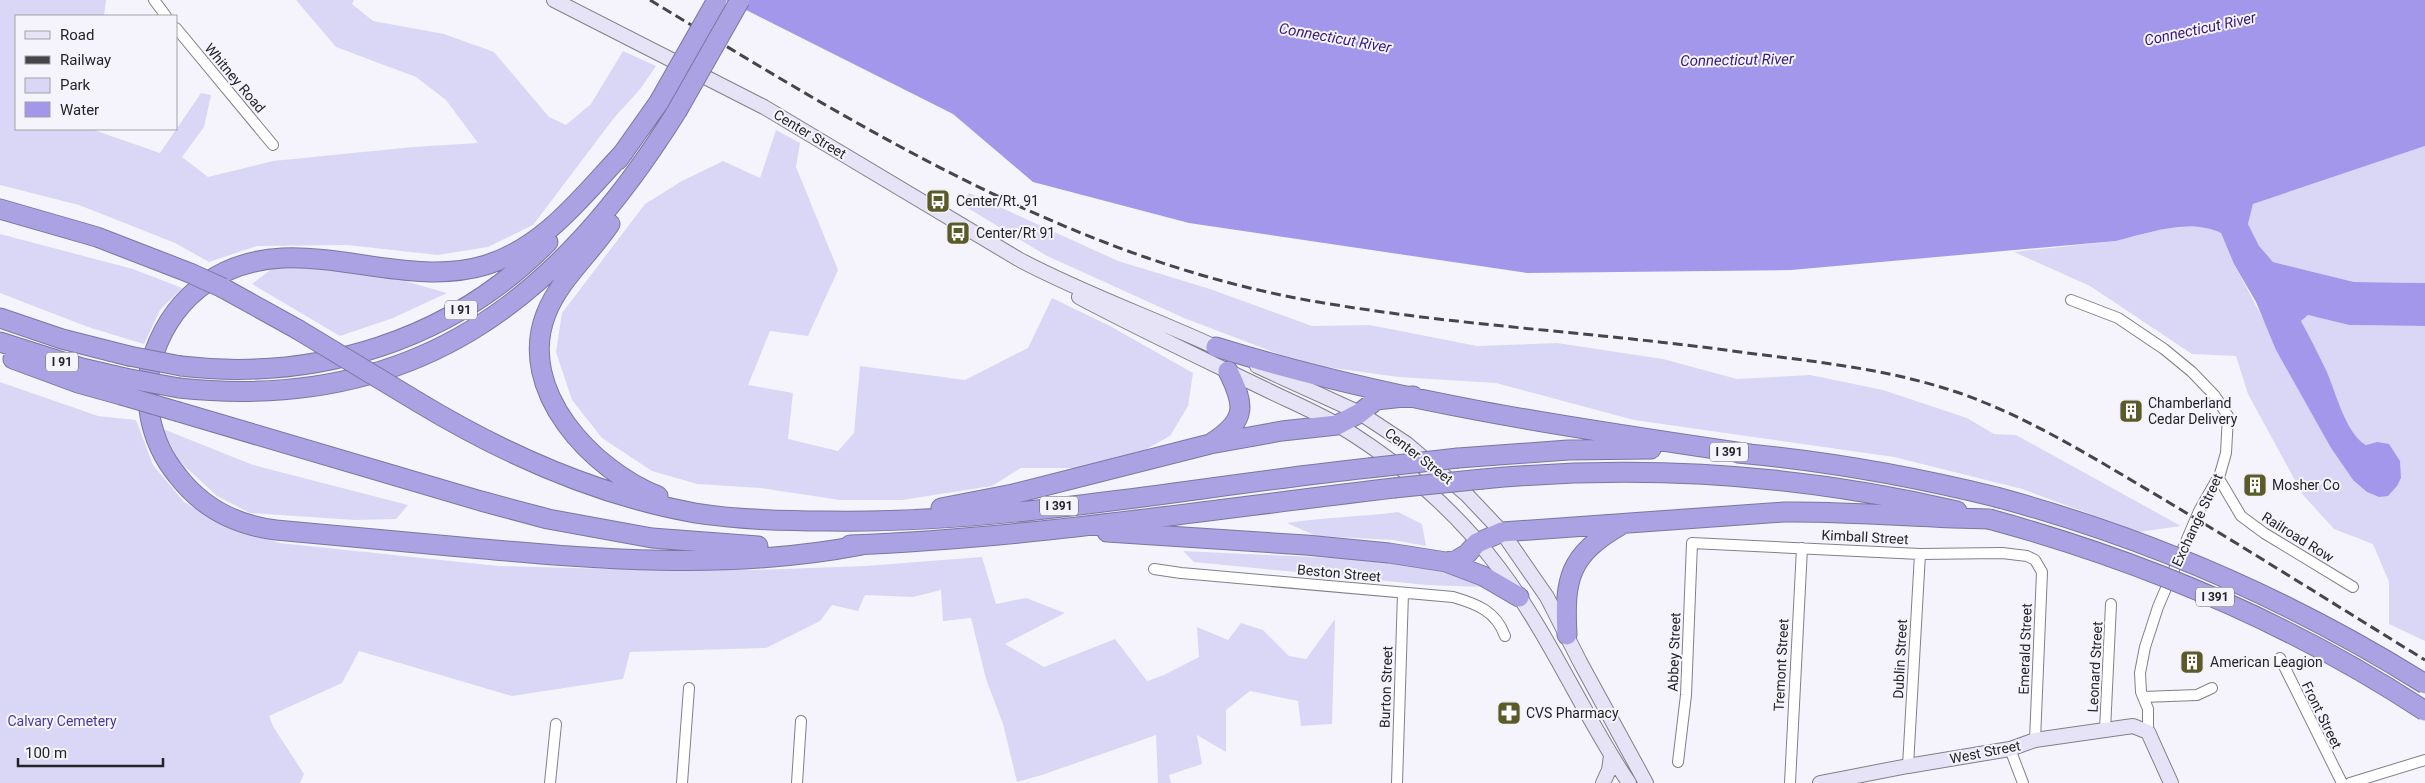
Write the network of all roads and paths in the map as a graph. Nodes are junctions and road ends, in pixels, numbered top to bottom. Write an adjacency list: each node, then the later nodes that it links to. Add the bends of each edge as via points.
1 (154, 0): 5 (street)
2 (554, 0): 11 (main road, Center Street, via 758,103 1020,260)
3 (717, 0): 9 (highway, I 91, bridge, via 658,102)
4 (740, 0): 8 (highway, I 91, bridge)
5 (165, 15)
6 (178, 30): 7 (street, Whitney Road)
7 (273, 145)
8 (653, 149): 18 (highway, I 91, bridge, via 596,224 547,274 492,318 437,349 376,374 310,388 238,392); 26 (highway, via 616,215 549,308 540,342 543,376 572,433 616,475 664,498)
9 (624, 152): 13 (highway, I 91, bridge, via 581,207 532,258 486,294 433,325 368,352 318,363 249,370 182,366 62,339); 33 (highway, via 546,232 510,256 483,266 433,272 281,257 242,264 207,282 174,315 160,339 151,365 150,415 157,442 169,465 192,492 213,509 240,522 267,529 635,560 771,558)
10 (0, 209): 26 (highway, bridge, via 98,237 223,288 499,447 581,483 679,510)
11 (1059, 280): 15 (main road, Center Street); 17 (main road, Center Street, via 1077,296)
12 (2070, 300): 24 (street, Exchange Street, via 2118,318 2192,372 2215,396 2228,416 2226,453)
13 (0, 318)
14 (0, 342): 18 (highway, I 91, via 82,368)
15 (1216, 347): 19 (highway, via 1298,372); 20 (main road, Center Street)
16 (0, 353): 18 (highway, via 70,380)
17 (1228, 371): 21 (main road, Center Street); 22 (highway, via 1240,396 1240,408 1237,420 1228,432)
18 (123, 387): 33 (highway, bridge, via 179,412 481,501 582,526 721,545)
19 (1413, 396): 20 (highway, via 1376,400); 23 (highway, via 1604,433)
20 (1360, 413): 21 (highway); 30 (main road, Center Street, via 1435,466)
21 (1337, 425): 22 (highway); 31 (main road, Center Street, via 1404,472 1458,520)
22 (1210, 444): 27 (highway, via 997,498)
23 (1750, 454): 27 (highway, I 391, bridge, via 1606,449 1532,452 1369,468 993,514); 46 (highway, I 391, bridge, via 1892,474 1996,497 2092,524 2185,560 2308,617)
24 (2218, 478): 39 (street, Railroad Row, via 2240,516); 49 (street, Exchange Street, via 2200,510 2158,607 2141,664)
25 (1989, 518): 28 (highway, via 1800,512); 29 (highway, I 391, bridge, via 1860,491 1719,474 1611,471 1394,488); 50 (highway, I 391, bridge, via 2117,557 2209,594 2330,655)
26 (748, 519): 27 (highway, I 391)
27 (850, 522)
28 (1625, 523): 30 (highway); 44 (highway, via 1594,541 1575,567 1567,584)
29 (1056, 530): 33 (highway, I 391); 37 (highway, via 1306,545)
30 (1502, 532): 31 (highway); 44 (main road, Center Street, via 1547,597)
31 (1477, 543): 37 (highway, via 1467,554); 41 (main road, Center Street)
32 (1692, 543): 34 (street, Kimball Street); 59 (street, Abbey Street, via 1686,695)
33 (862, 545)
34 (1802, 548): 35 (street, Kimball Street); 69 (street, Tremont Street)
35 (1920, 554): 36 (street, Kimball Street, via 2002,553); 60 (street, Dublin Street)
36 (2035, 560): 55 (street, Emerald Street, via 2042,572)
37 (1446, 562): 41 (highway, via 1483,576)
38 (1154, 569): 40 (street, Beston Street)
39 (2353, 587)
40 (1403, 593): 43 (street, Beston Street, via 1453,597 1478,605 1491,613); 65 (street, Burton Street)
41 (1519, 597): 57 (main road, Center Street, via 1558,658)
42 (2111, 604): 53 (street, Leonard Street)
43 (1506, 636)
44 (1567, 636): 68 (main road, Center Street)
45 (2280, 658): 73 (street, Front Street)
46 (2425, 684)
47 (688, 688): 63 (street)
48 (2212, 688): 49 (street, via 2197,695)
49 (2143, 697): 54 (street, Exchange Street, via 2148,709)
50 (2425, 711)
51 (801, 721): 64 (street)
52 (556, 724): 62 (street)
53 (2106, 730): 54 (main road, West Street, via 2134,726); 55 (main road, West Street)
54 (2148, 732): 72 (main road, Exchange Street)
55 (2035, 740): 56 (main road, West Street)
56 (2010, 749): 60 (main road, West Street); 71 (street)
57 (1611, 756): 66 (main road); 67 (main road, Center Street)
58 (2425, 760): 74 (street)
59 (1678, 762)
60 (1908, 766): 61 (main road, West Street)
61 (1836, 782): 70 (main road, West Street)
62 (550, 783)
63 (682, 783)
64 (796, 783)
65 (1397, 783)
66 (1604, 783)
67 (1629, 783)
68 (1646, 783)
69 (1790, 783)
70 (1820, 783)
71 (2023, 783)
72 (2171, 783)
73 (2342, 783)
74 (2350, 783)

